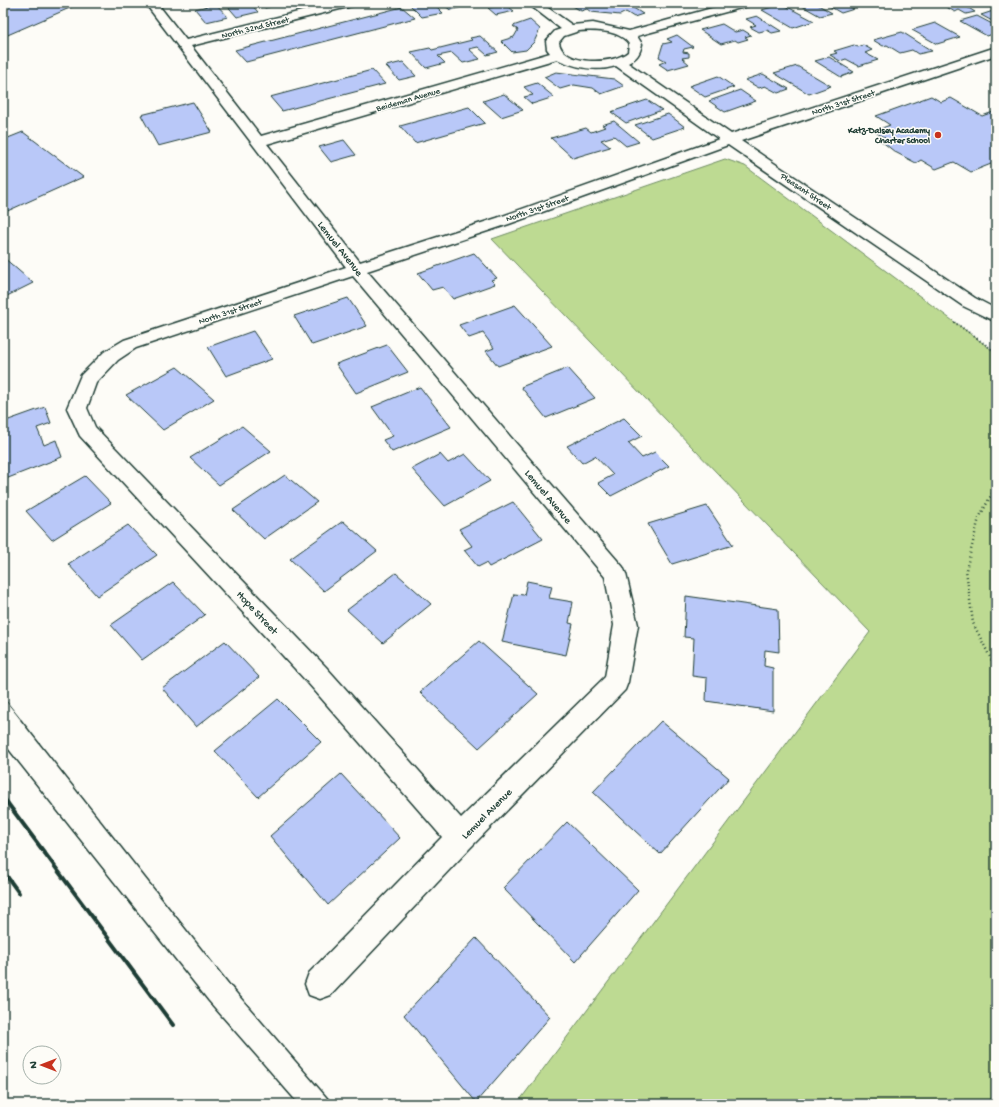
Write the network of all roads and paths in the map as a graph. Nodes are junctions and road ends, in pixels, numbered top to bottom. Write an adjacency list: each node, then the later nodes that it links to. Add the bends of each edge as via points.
1 (151, 3): 7 (street, Lemuel Avenue)
2 (345, 3): 7 (street, North 32nd Street)
3 (533, 3): 5 (street)
4 (744, 3): 6 (street)
5 (569, 29): 6 (street, via 599,27); 9 (street, via 554,38 553,50)
6 (626, 35): 10 (street, via 633,40 634,53)
7 (184, 44): 12 (street, Lemuel Avenue)
8 (996, 51): 11 (street, North 31st Street)
9 (558, 56): 10 (street, via 592,66); 12 (street, Beideman Avenue)
10 (618, 62): 11 (street, Pleasant Street)
11 (729, 140): 13 (street, North 31st Street); 14 (street, Pleasant Street, via 969,302)
12 (257, 142): 13 (street, Lemuel Avenue, via 298,191)
13 (357, 270): 15 (street, North 31st Street, via 130,344 111,356); 18 (street, Lemuel Avenue, via 615,574 626,625 616,682)
14 (996, 316)
15 (88, 380): 18 (street, Hope Street, via 77,408 87,431 317,675)
16 (996, 486): 17 (path, via 979,518 966,570 972,623)
17 (996, 669)
18 (460, 838): 19 (street, Lemuel Avenue)
19 (320, 984)

